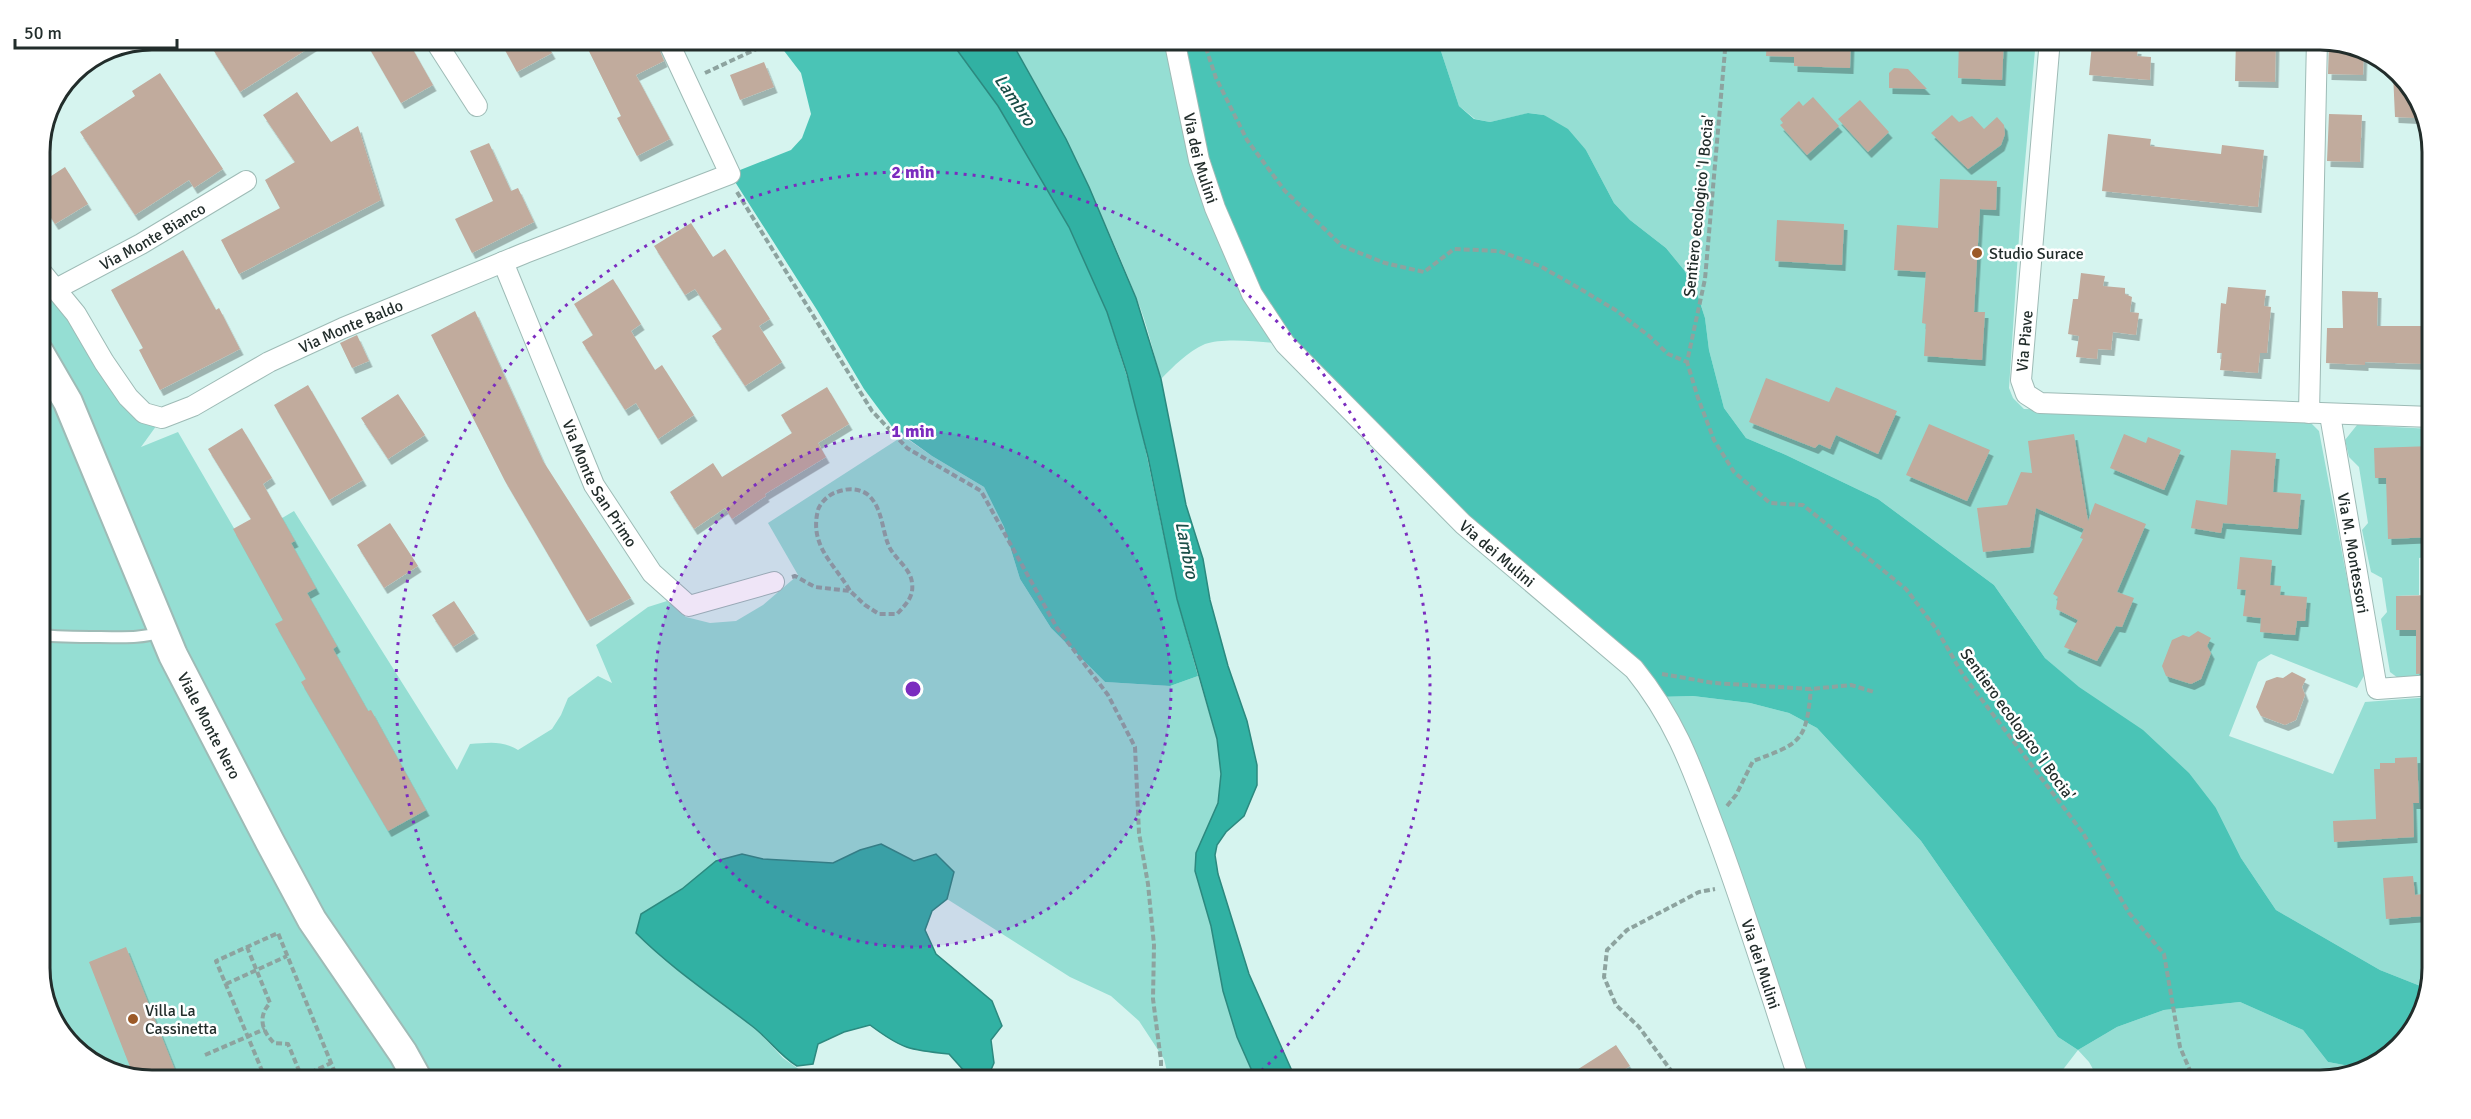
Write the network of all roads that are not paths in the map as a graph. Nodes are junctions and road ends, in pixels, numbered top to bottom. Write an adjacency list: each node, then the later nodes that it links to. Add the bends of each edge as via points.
1 (441, 50): 6 (street)
2 (672, 50): 8 (street, Via Monte Baldo, via 726,175)
3 (1176, 50): 20 (street, Via dei Mulini, via 1199,160 1215,208 1252,294 1286,344 1462,524 1634,669 1657,697 1684,748 1737,885)
4 (2049, 50): 12 (street, Via Piave, via 2021,380 2026,394 2040,402)
5 (2317, 50): 12 (street)
6 (477, 106)
7 (246, 181): 10 (street, Via Monte Bianco)
8 (503, 262): 10 (street, Via Monte Baldo, via 269,362 193,406 162,418 144,413 128,397); 15 (street, Via Monte San Primo, via 594,485 652,573 689,606)
9 (50, 282): 10 (street, Via Monte Baldo)
10 (56, 289)
11 (50, 371): 16 (street, Viale Monte Nero, via 68,402)
12 (2309, 413): 13 (street, Via Piave)
13 (2330, 415): 14 (street, Via Piave); 18 (street, Via M. Montessori, via 2377,689)
14 (2421, 417)
15 (774, 582)
16 (163, 631): 17 (lane, via 127,639); 19 (street, Viale Monte Nero, via 312,920)
17 (50, 636)
18 (2422, 686)
19 (412, 1070)
20 (1796, 1070)

